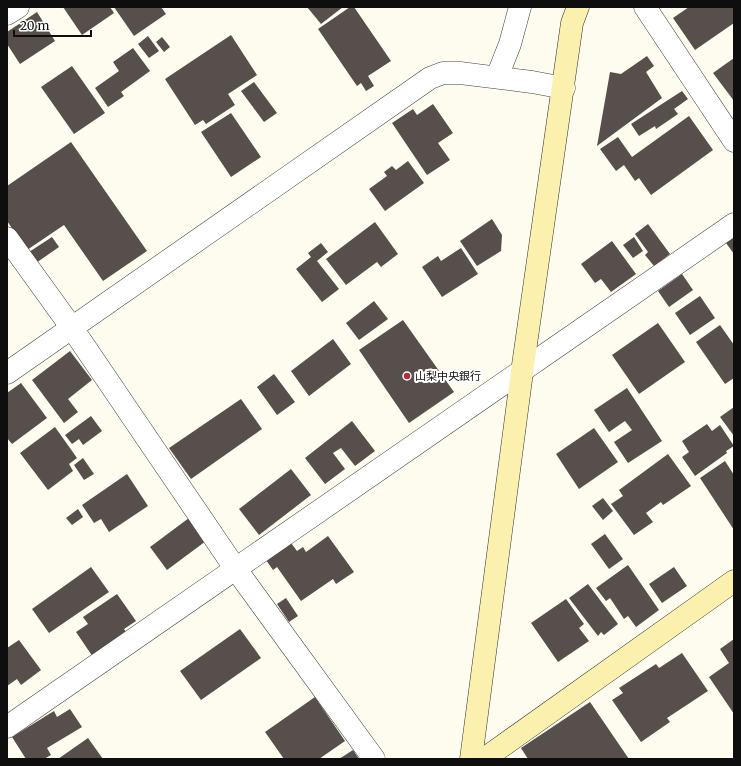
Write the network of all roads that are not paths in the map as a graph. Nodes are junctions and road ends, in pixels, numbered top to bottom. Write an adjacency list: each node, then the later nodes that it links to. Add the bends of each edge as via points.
1 (18, 7): 5 (street)
2 (520, 7): 6 (street, via 510,44)
3 (645, 7): 8 (street)
4 (574, 12): 7 (street)
5 (7, 14)
6 (497, 77): 7 (street); 11 (street, via 444,73 430,78)
7 (564, 88): 12 (street)
8 (734, 141)
9 (734, 224): 12 (street)
10 (7, 238): 11 (street)
11 (72, 328): 13 (street); 14 (street)
12 (522, 372): 14 (street); 18 (street)
13 (7, 373)
14 (235, 568): 16 (street); 17 (street)
15 (734, 581): 19 (street)
16 (7, 727)
17 (374, 759)
18 (470, 759)
19 (484, 759)

